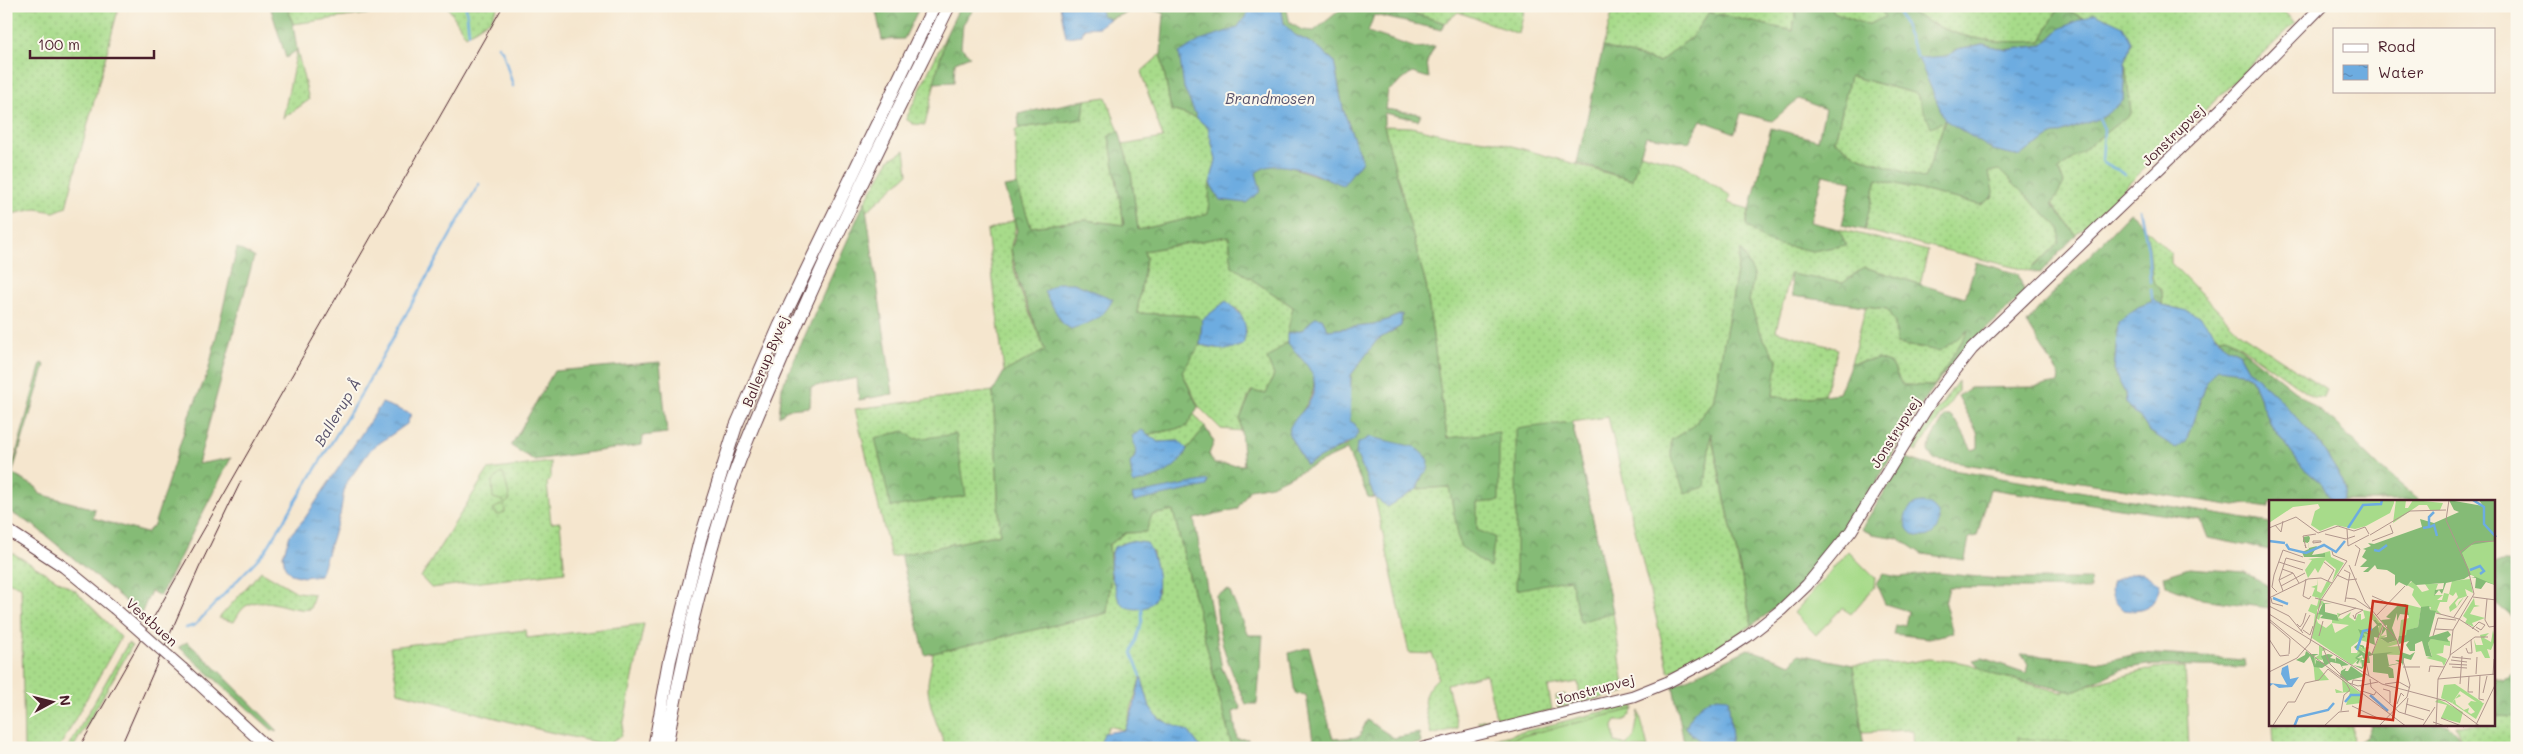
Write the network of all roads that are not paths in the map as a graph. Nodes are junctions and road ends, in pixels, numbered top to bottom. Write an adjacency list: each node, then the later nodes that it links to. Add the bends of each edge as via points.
1 (934, 6): 6 (main road, Ballerup Byvej, via 780,325 736,426 700,540 670,660)
2 (949, 6): 7 (main road, Ballerup Byvej, via 829,252 754,425 706,566 680,666)
3 (2322, 6): 8 (street, Jonstrupvej, via 1972,349 1931,401 1851,531 1807,585 1780,610 1720,655 1633,696)
4 (6, 529): 5 (street, Vestbuen, bridge, via 64,567 114,608)
5 (268, 748)
6 (654, 748)
7 (666, 748)
8 (1422, 748)

